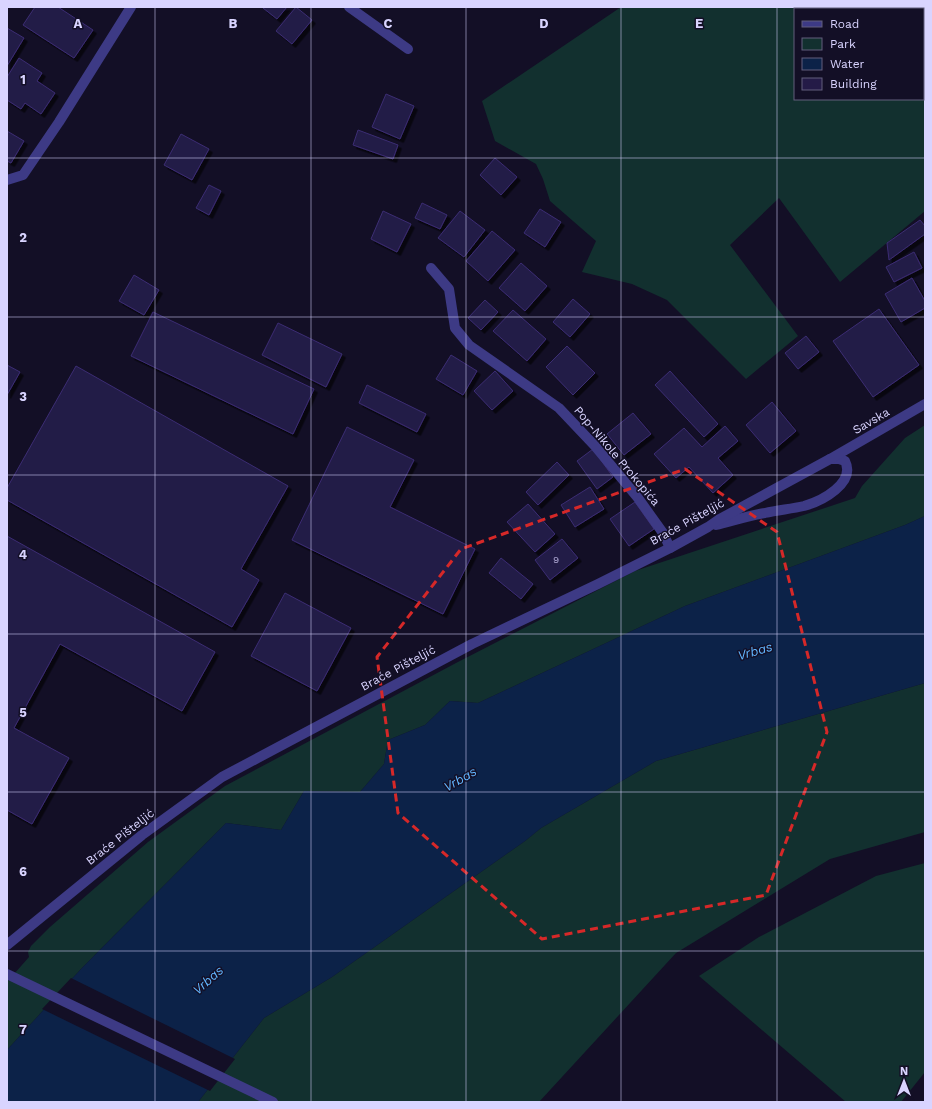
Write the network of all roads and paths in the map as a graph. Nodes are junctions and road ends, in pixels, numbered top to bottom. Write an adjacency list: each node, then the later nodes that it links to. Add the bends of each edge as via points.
1 (131, 7): 4 (street, via 23,175)
2 (349, 7): 3 (street)
3 (408, 49)
4 (7, 180)
5 (431, 268): 9 (street, Pop-Nikole Prokopića, via 449,289 455,328 469,345 559,408 638,498 663,533)
6 (925, 404): 7 (street, Savska)
7 (830, 459): 8 (street, Braće Pišteljić); 8 (street, via 845,461 848,467 840,487 828,495 806,506)
8 (708, 526): 9 (street, Braće Pišteljić)
9 (670, 548): 10 (street, Braće Pišteljić, via 472,644 222,777 142,835)
10 (7, 945)
11 (7, 974): 12 (street)
12 (273, 1102)

